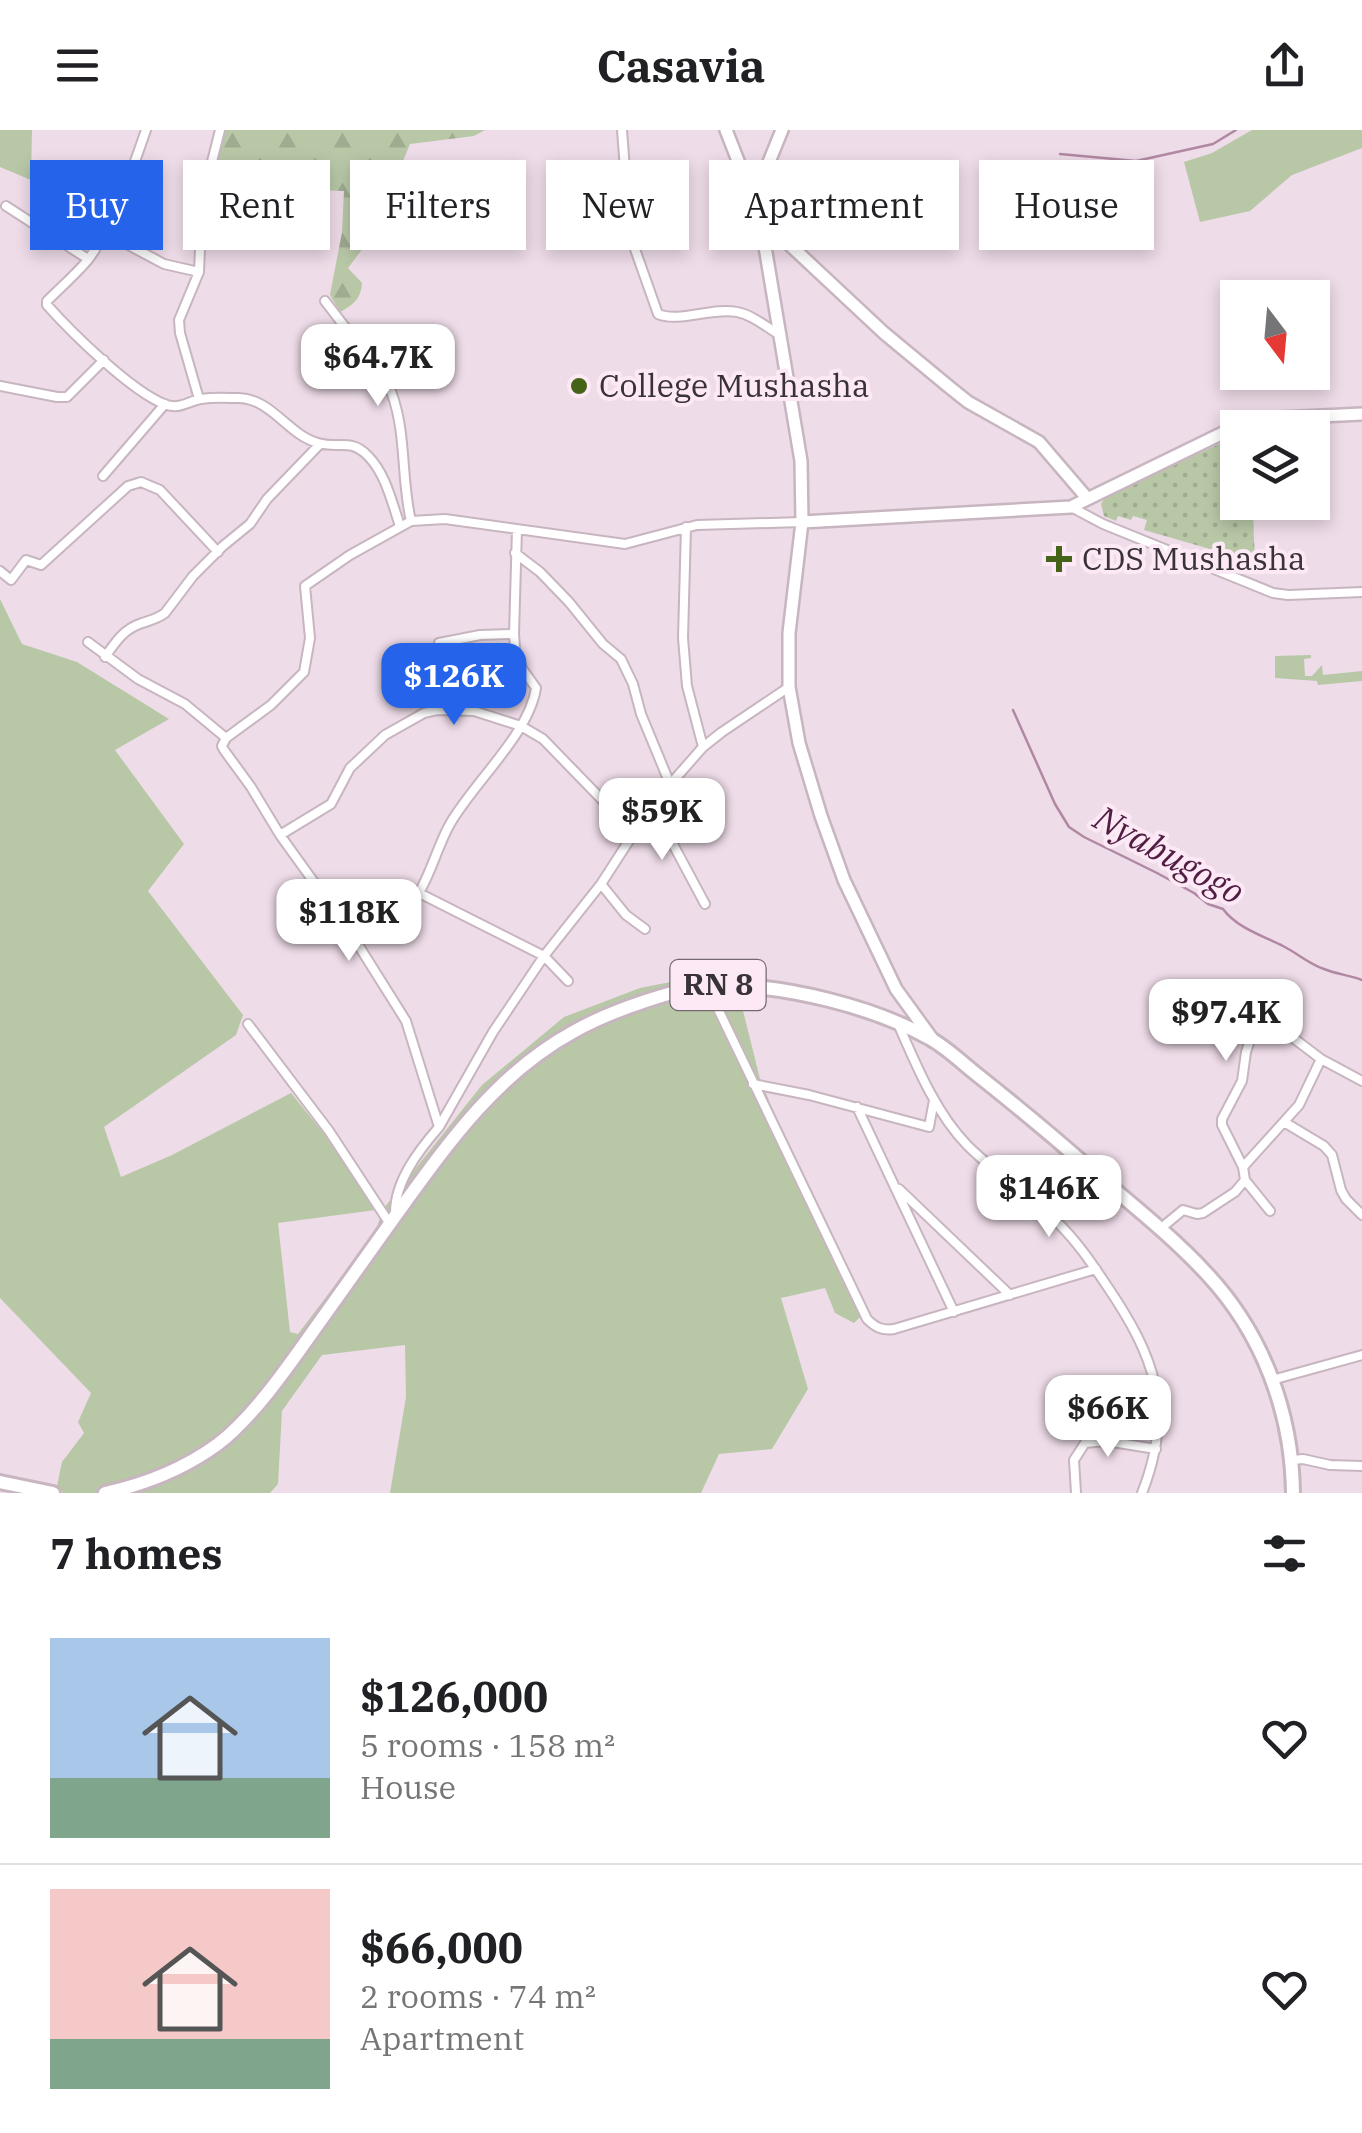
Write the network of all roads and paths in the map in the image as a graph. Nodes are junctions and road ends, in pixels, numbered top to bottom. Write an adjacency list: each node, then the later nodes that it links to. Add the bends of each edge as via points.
1 (146, 130): 6 (street)
2 (220, 130): 15 (street, via 202,201)
3 (622, 130): 17 (street, via 630,236 658,314 739,312)
4 (726, 130): 7 (street)
5 (782, 130): 8 (street)
6 (136, 160)
7 (738, 160)
8 (770, 160)
9 (6, 206): 14 (street)
10 (94, 250): 14 (street)
11 (138, 250): 15 (street)
12 (766, 250): 17 (street)
13 (795, 250): 25 (street, via 968,402 1039,442)
14 (88, 260): 18 (street, via 46,304)
15 (198, 272): 20 (street, via 179,320)
16 (325, 301): 27 (street, via 394,396)
17 (780, 335): 28 (street, via 801,460)
18 (104, 360): 19 (street, via 67,397); 21 (street)
19 (0, 386)
20 (199, 400): 21 (street, via 176,408); 23 (street, via 256,400)
21 (165, 404): 24 (street)
22 (1362, 414): 25 (street, via 1260,419)
23 (320, 444): 29 (street, via 356,446 371,459); 32 (street)
24 (103, 476)
25 (1087, 498): 26 (street)
26 (1070, 507): 28 (street); 35 (street, via 1273,593)
27 (411, 521): 29 (street); 31 (street)
28 (802, 522): 30 (street); 39 (street)
29 (400, 526): 42 (street, via 305,586 310,638 304,672 272,706)
30 (686, 527): 31 (street, via 626,544); 43 (street, via 683,638)
31 (517, 528): 33 (street)
32 (218, 552): 34 (street, via 160,490 141,482 128,486 41,565 26,560 11,580); 38 (street, via 165,613 123,632)
33 (516, 553): 36 (street); 44 (street, via 621,660)
34 (0, 571)
35 (1362, 592)
36 (514, 634): 40 (street, via 438,643); 41 (street, via 516,660 536,688)
37 (88, 642): 38 (street)
38 (105, 656): 42 (street, via 185,704)
39 (789, 687): 43 (street); 58 (street, via 844,880 896,990)
40 (437, 710): 41 (street, via 474,711); 47 (street, via 385,735 350,768 331,804)
41 (521, 726): 46 (street, via 610,808); 49 (street, via 456,814)
42 (226, 738): 47 (street, via 224,750)
43 (703, 747): 44 (street)
44 (670, 784): 45 (street)
45 (652, 806): 46 (street); 50 (street)
46 (641, 824): 48 (street)
47 (280, 835): 52 (street)
48 (601, 884): 51 (street); 53 (street)
49 (419, 892): 52 (street); 53 (street)
50 (705, 904)
51 (645, 929)
52 (352, 936): 65 (street, via 406,1021)
53 (544, 956): 54 (street); 65 (street)
54 (568, 981)
55 (707, 986): 56 (main road, RN 8, via 823,998); 61 (street); 71 (main road, RN 8, via 602,1018 525,1063 464,1124)
56 (897, 1022): 58 (main road, RN 8); 62 (street)
57 (248, 1024): 71 (street)
58 (934, 1040): 72 (main road, RN 8)
59 (1321, 1059): 60 (street); 64 (street, via 1300,1106); 66 (street, via 1260,1010 1242,1082 1222,1118)
60 (1362, 1081)
61 (753, 1084): 63 (street); 75 (street, via 867,1318 886,1330)
62 (934, 1100): 63 (street, via 928,1127); 73 (street, via 966,1144 1055,1220)
63 (856, 1108): 68 (street)
64 (1284, 1122): 66 (street); 70 (street, via 1332,1155 1341,1190)
65 (439, 1127): 71 (street, via 402,1181)
66 (1243, 1167): 67 (street)
67 (1245, 1180): 69 (street); 72 (street, via 1203,1213 1183,1210)
68 (896, 1186): 74 (street); 75 (street)
69 (1270, 1211)
70 (1362, 1215)
71 (392, 1220): 82 (main road, RN 8, via 241,1424 194,1461)
72 (1160, 1229): 77 (main road, RN 8, via 1240,1316)
73 (1096, 1269): 74 (street); 78 (street, via 1135,1330 1150,1368 1159,1405)
74 (1010, 1295): 75 (street)
75 (954, 1312)
76 (1362, 1355): 77 (street)
77 (1272, 1380): 79 (main road, RN 8)
78 (1156, 1449): 85 (street, via 1084,1443 1074,1460); 86 (street)
79 (1292, 1460): 80 (street); 87 (main road, RN 8)
80 (1362, 1466)
81 (0, 1482): 83 (main road)
82 (135, 1489): 84 (main road, RN 8)
83 (53, 1493)
84 (105, 1493)
85 (1076, 1493)
86 (1142, 1493)
87 (1292, 1493)

